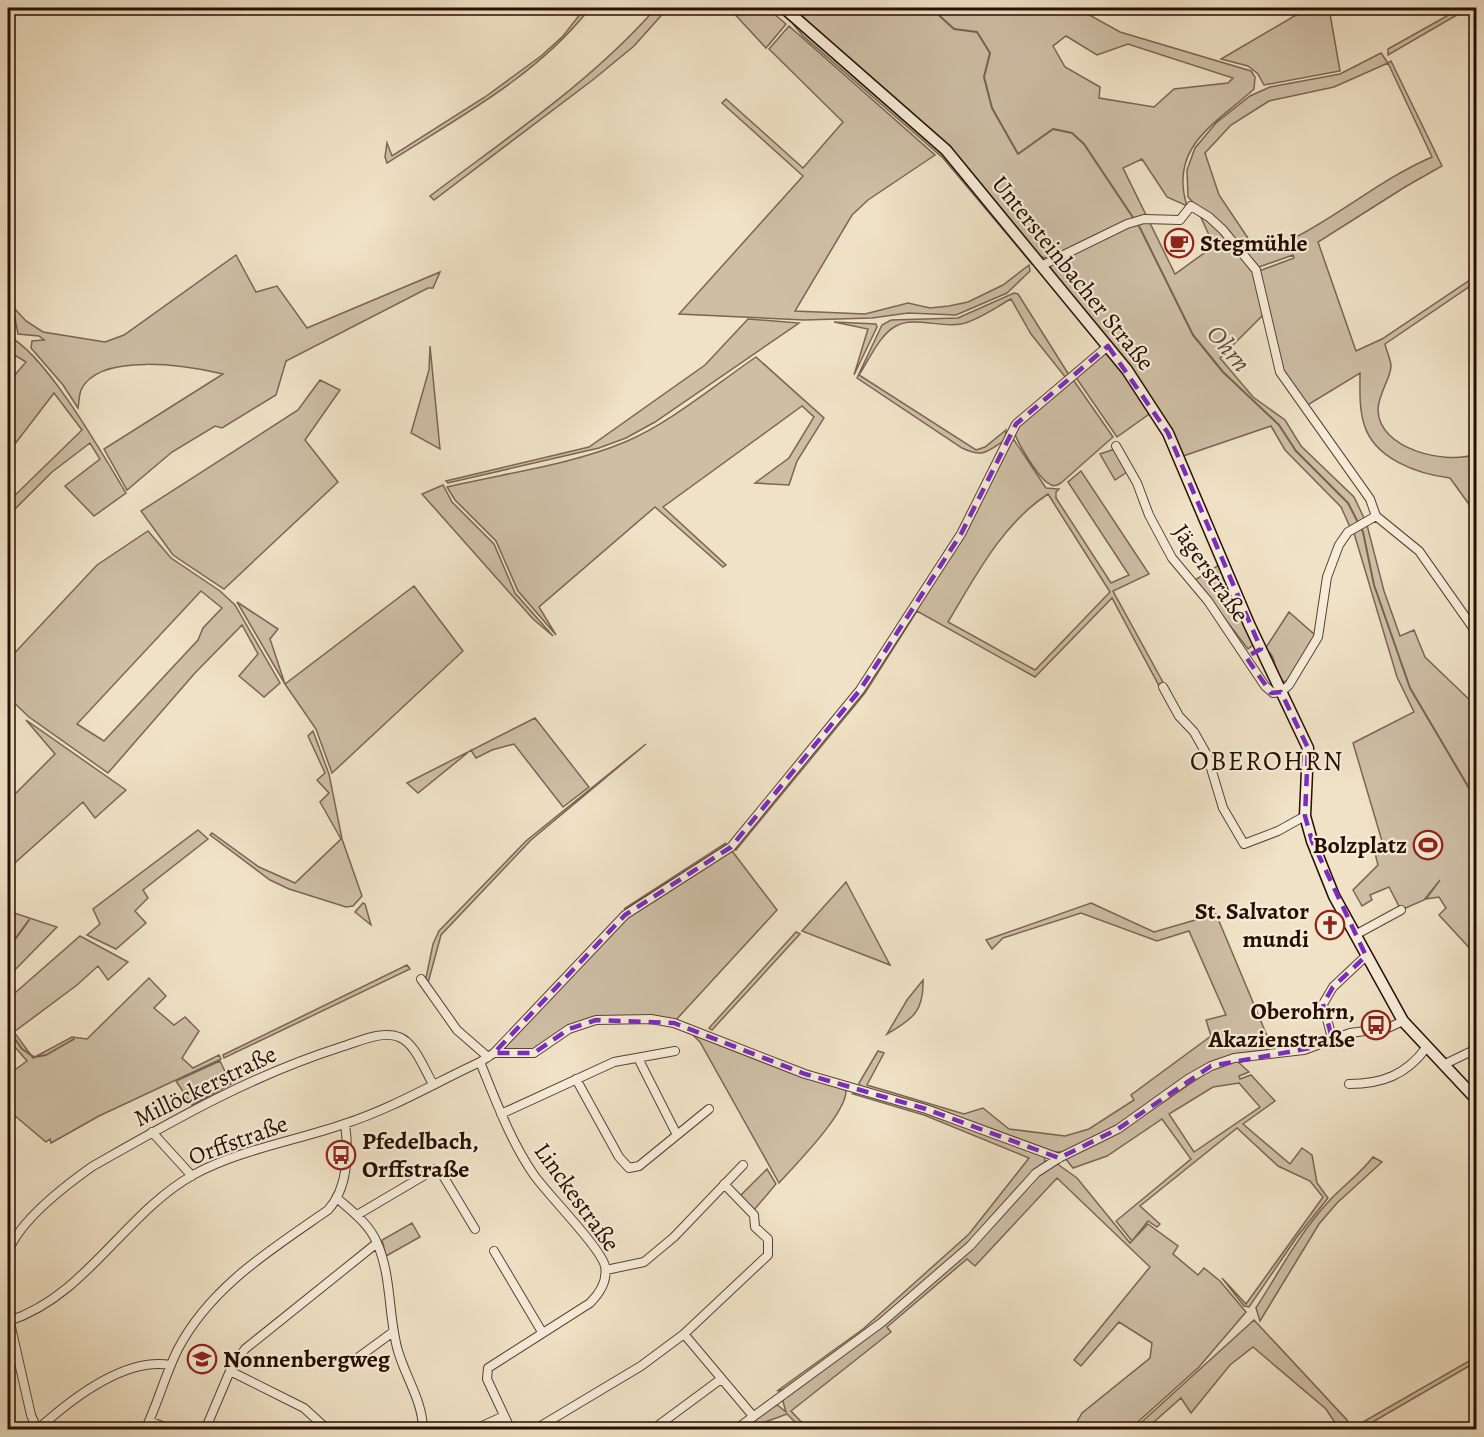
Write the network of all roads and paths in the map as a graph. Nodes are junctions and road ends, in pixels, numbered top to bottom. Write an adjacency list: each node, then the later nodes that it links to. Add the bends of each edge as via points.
1 (784, 8): 2 (main road, Untersteinbacher Straße, via 946,150)
2 (1041, 266): 3 (main road, Untersteinbacher Straße); 5 (street, via 1144,219 1180,219 1191,207 1209,217 1256,270 1280,372 1370,499)
3 (1108, 346): 8 (main road, Untersteinbacher Straße, via 1142,390 1168,433); 22 (street, via 1016,424 961,534 860,690 731,847 625,915)
4 (1116, 446): 9 (street, Jägerstraße, via 1172,558 1208,601)
5 (1376, 516): 6 (street, via 1419,551); 11 (street, via 1348,532 1332,559 1318,637)
6 (1473, 621): 7 (street)
7 (1476, 632)
8 (1261, 649): 9 (street, Jägerstraße); 11 (main road, Untersteinbacher Straße)
9 (1246, 657): 11 (street, Jägerstraße, via 1269,691)
10 (1163, 687): 12 (street, via 1207,754 1223,808 1244,844)
11 (1281, 692): 12 (main road, Untersteinbacher Straße, via 1308,748)
12 (1305, 816): 14 (main road, Untersteinbacher Straße, via 1334,896)
13 (1401, 910): 14 (street)
14 (1355, 935): 15 (main road, Untersteinbacher Straße)
15 (1366, 956): 17 (main road, Untersteinbacher Straße); 18 (street, via 1333,987 1323,1004)
16 (421, 979): 22 (street, via 457,1030)
17 (1403, 1022): 18 (street); 19 (main road, Untersteinbacher Straße)
18 (1332, 1038): 34 (street, via 1304,1050 1234,1058 1211,1065 1118,1129)
19 (1426, 1048): 24 (main road, Untersteinbacher Straße); 27 (street, via 1398,1075 1372,1084)
20 (1476, 1050): 24 (street)
21 (675, 1051): 23 (street)
22 (487, 1058): 26 (street, Orffstraße); 30 (street, Linckestraße); 34 (street, via 534,1053 569,1029 596,1020 651,1019 674,1023 806,1074 926,1109)
23 (638, 1058): 25 (street, via 614,1062); 33 (street)
24 (1443, 1065): 28 (main road, Untersteinbacher Straße)
25 (576, 1079): 30 (street); 33 (street, via 625,1166 639,1166)
26 (433, 1084): 31 (street, Orffstraße); 32 (street, Millöckerstraße, via 408,1041 382,1035 271,1072)
27 (1349, 1084)
28 (1476, 1099)
29 (709, 1109): 33 (street)
30 (501, 1114): 44 (street, Linckestraße, via 532,1172 600,1255)
31 (345, 1124): 36 (street, Orffstraße, via 222,1162); 38 (street, via 346,1156)
32 (152, 1132): 36 (street); 43 (street, Millöckerstraße, via 75,1179 30,1220)
33 (677, 1135)
34 (1059, 1158): 54 (street, via 1036,1173 970,1246 881,1323)
35 (743, 1165): 37 (street)
36 (192, 1176): 45 (street, Orffstraße, via 162,1198 67,1289 28,1315)
37 (724, 1184): 44 (street, via 674,1237 644,1262); 48 (street, via 754,1215 755,1227 768,1239 768,1255)
38 (338, 1199): 39 (street); 50 (street, via 225,1286 195,1323)
39 (357, 1215): 40 (street, via 435,1169 442,1174); 41 (street)
40 (475, 1229)
41 (377, 1243): 46 (street); 51 (street, via 259,1336)
42 (494, 1251): 47 (street)
43 (8, 1252)
44 (606, 1270): 47 (street, Linckestraße, via 602,1287 590,1303)
45 (8, 1318): 57 (street)
46 (393, 1332): 49 (street); 61 (street, via 421,1407)
47 (542, 1332): 53 (street, Linckestraße, via 494,1362 486,1372)
48 (684, 1334): 52 (street); 56 (street)
49 (352, 1362)
50 (170, 1365): 55 (street); 57 (street, via 155,1362 126,1370 60,1409)
51 (230, 1371): 59 (street); 60 (street, via 304,1408)
52 (721, 1379): 54 (street); 65 (street)
53 (504, 1416): 62 (street, via 480,1426); 63 (street)
54 (753, 1416): 66 (street)
55 (147, 1425): 58 (street)
56 (549, 1426): 64 (street)
57 (37, 1429)
58 (172, 1430)
59 (205, 1430)
60 (328, 1430)
61 (423, 1430)
62 (446, 1430)
63 (511, 1430)
64 (534, 1430)
65 (652, 1430)
66 (735, 1430)

